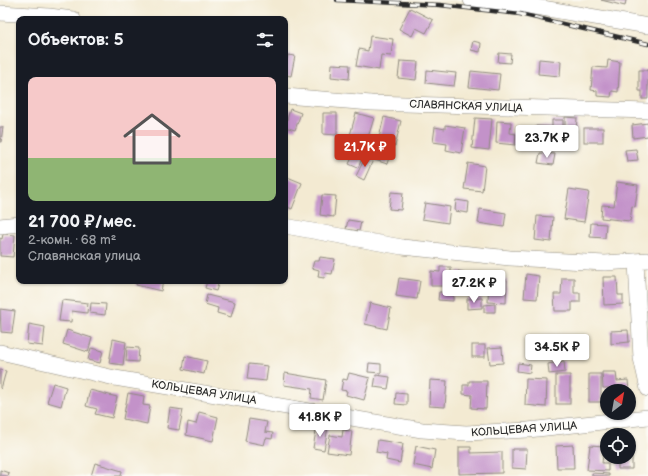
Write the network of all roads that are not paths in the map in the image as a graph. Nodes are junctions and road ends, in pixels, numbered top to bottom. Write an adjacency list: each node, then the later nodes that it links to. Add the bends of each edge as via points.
1 (471, 0): 4 (street, via 542,8)
2 (0, 13): 3 (street)
3 (49, 16)
4 (648, 26)
5 (288, 96): 6 (street, СЛАВЯНСКАЯ УЛИЦА, via 371,103)
6 (648, 111)
7 (16, 224): 8 (street)
8 (0, 226)
9 (288, 227): 10 (street, via 402,247 510,258 605,263)
10 (642, 261): 12 (street, via 641,358)
11 (0, 352): 13 (street, КОЛЬЦЕВАЯ УЛИЦА, via 116,378 422,430 466,433 528,430)
12 (648, 390)
13 (648, 417)

